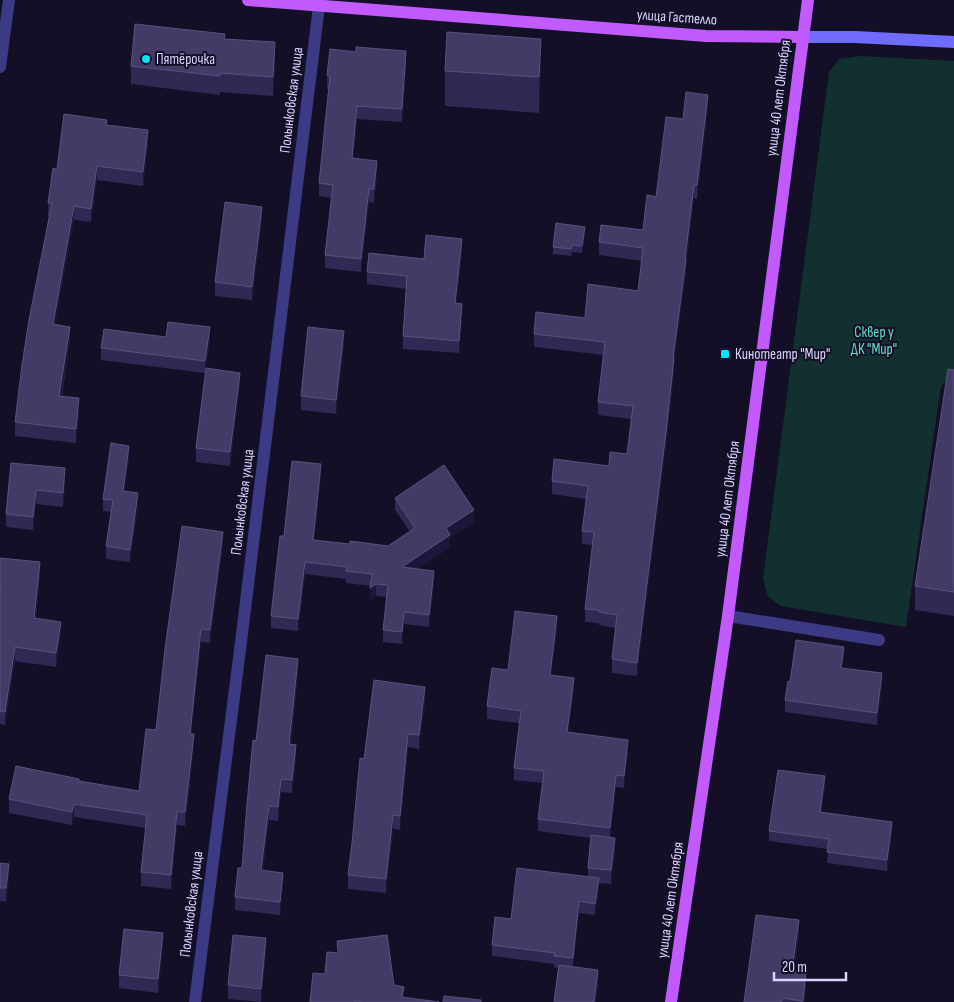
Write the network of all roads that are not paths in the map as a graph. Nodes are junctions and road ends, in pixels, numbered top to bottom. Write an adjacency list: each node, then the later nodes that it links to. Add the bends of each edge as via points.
1 (9, 0): 7 (street)
2 (248, 0): 4 (main road, улица Гастелло)
3 (808, 0): 5 (main road, улица 40 лет Октября)
4 (319, 6): 5 (main road, улица Гастелло, via 706,36); 10 (street, Полынковская улица)
5 (802, 37): 6 (street, улица Гастелло); 8 (main road, улица 40 лет Октября)
6 (954, 42)
7 (0, 67)
8 (728, 616): 9 (street); 11 (main road, улица 40 лет Октября)
9 (879, 640)
10 (195, 1002)
11 (671, 1002)

